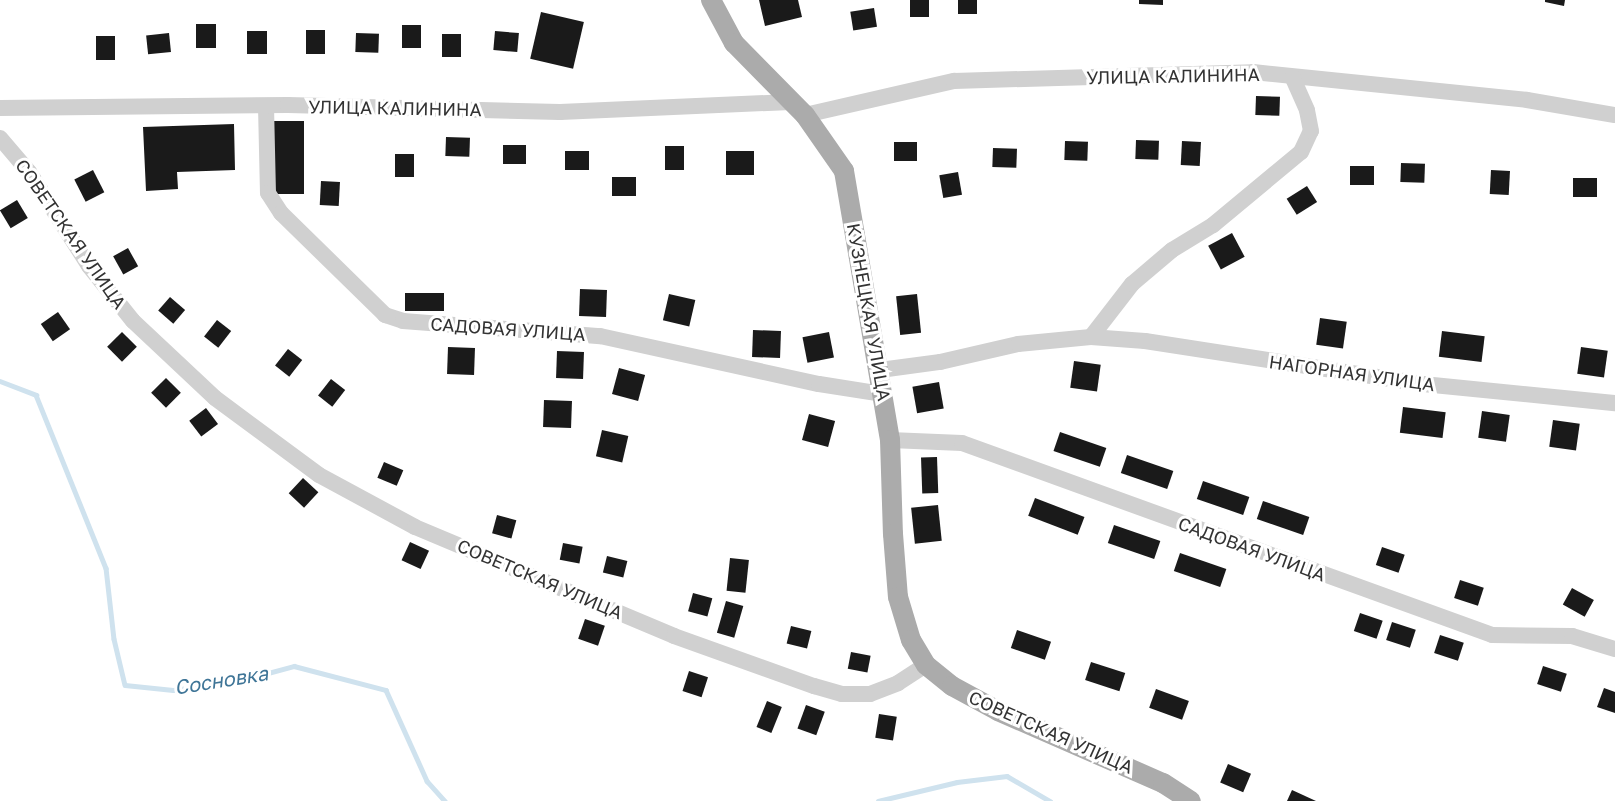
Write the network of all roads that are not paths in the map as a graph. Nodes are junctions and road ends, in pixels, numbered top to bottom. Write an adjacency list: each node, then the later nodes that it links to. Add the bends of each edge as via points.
1 (711, 0): 5 (main road, КУЗНЕЦКАЯ УЛИЦА, via 734,43)
2 (1292, 77): 5 (street, УЛИЦА КАЛИНИНА, via 1253,72 954,81); 6 (street, УЛИЦА КАЛИНИНА, via 1527,100); 8 (street, via 1307,110 1311,131 1301,152 1213,225 1172,250 1132,284)
3 (266, 106): 4 (street, УЛИЦА КАЛИНИНА); 5 (street, УЛИЦА КАЛИНИНА, via 560,112); 10 (street, САДОВАЯ УЛИЦА, via 268,193 281,213 385,315 403,321 600,336 819,384)
4 (0, 108)
5 (798, 108): 9 (main road, КУЗНЕЦКАЯ УЛИЦА, via 844,171)
6 (1615, 115)
7 (0, 138): 14 (street, СОВЕТСКАЯ УЛИЦА, via 29,172 89,267 134,321 215,398 319,475 415,527 674,636 814,686 842,694 870,694 898,683)
8 (1090, 337): 9 (street, НАГОРНАЯ УЛИЦА, via 1018,344 940,362); 11 (street, НАГОРНАЯ УЛИЦА, via 1145,341 1423,384)
9 (880, 370): 10 (main road, КУЗНЕЦКАЯ УЛИЦА)
10 (884, 393): 12 (main road, КУЗНЕЦКАЯ УЛИЦА)
11 (1615, 403)
12 (890, 440): 13 (street, САДОВАЯ УЛИЦА, via 962,443 1492,635 1572,636); 14 (main road, КУЗНЕЦКАЯ УЛИЦА, via 898,597 911,640)
13 (1615, 649)
14 (927, 664): 15 (main road, СОВЕТСКАЯ УЛИЦА, via 952,686 998,711 1163,783)
15 (1191, 801)

